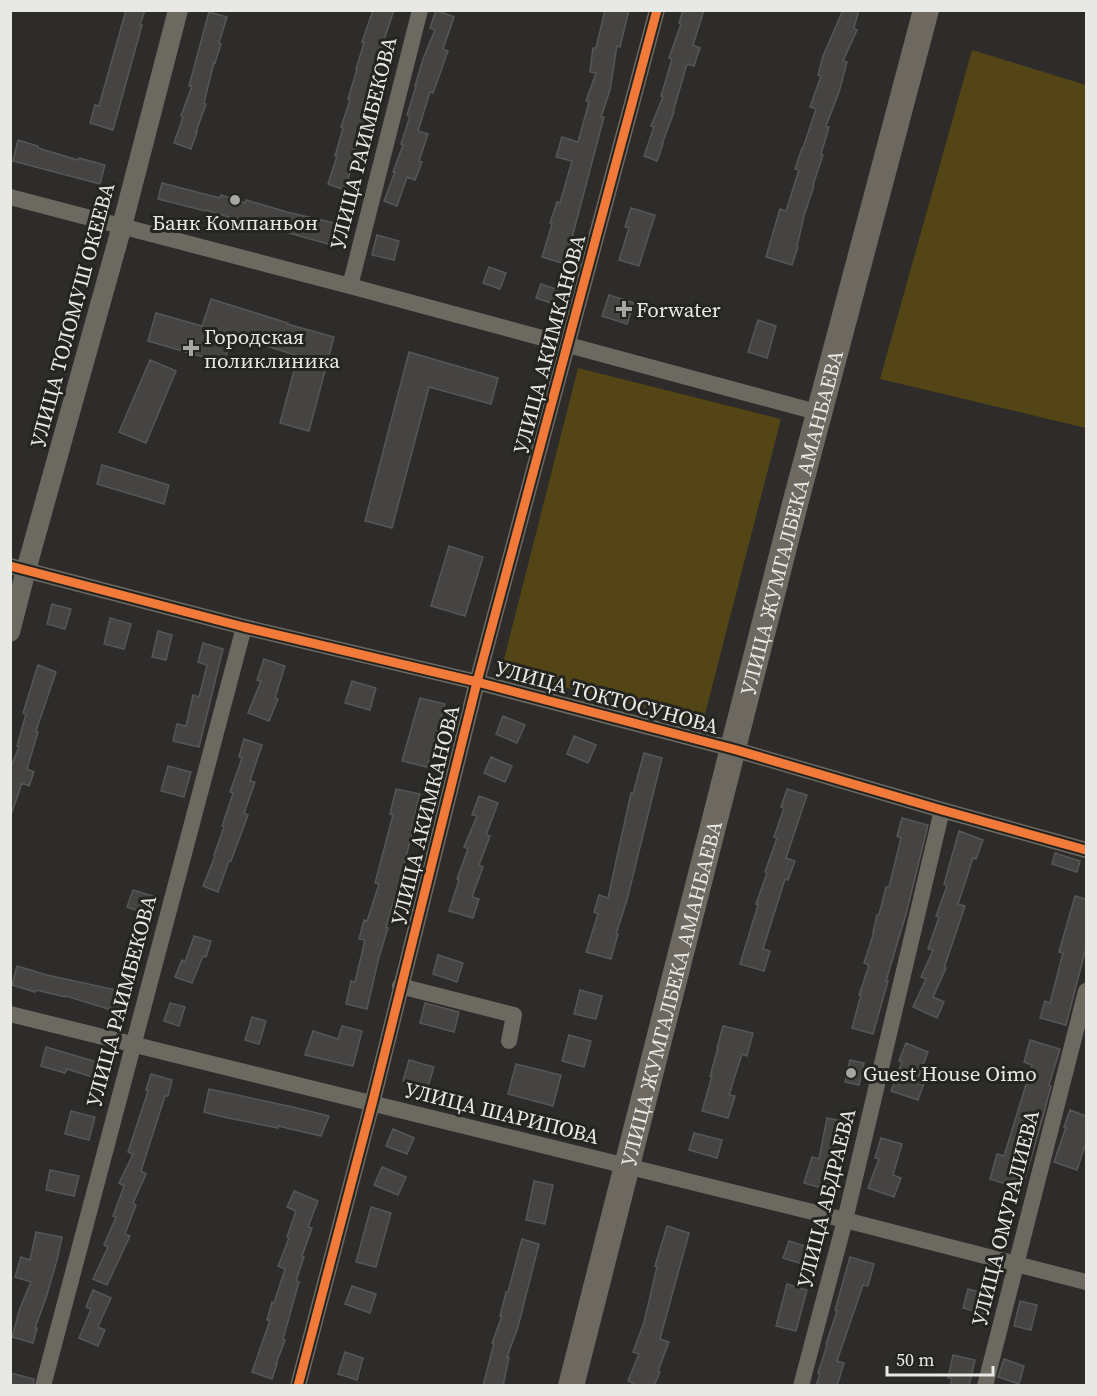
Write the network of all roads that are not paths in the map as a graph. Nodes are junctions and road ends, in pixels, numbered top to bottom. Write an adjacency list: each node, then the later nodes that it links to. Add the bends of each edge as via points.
1 (178, 10): 6 (street, УЛИЦА ТОЛОМУШ ОКЕЕВА)
2 (420, 10): 7 (street, УЛИЦА РАИМБЕКОВА)
3 (657, 10): 8 (street, УЛИЦА АКИМКАНОВА)
4 (926, 10): 9 (main road, УЛИЦА ЖУМГАЛБЕКА АМАНБАЕВА)
5 (10, 197): 6 (street)
6 (122, 226): 7 (street); 10 (street, УЛИЦА ТОЛОМУШ ОКЕЕВА)
7 (350, 286): 8 (street)
8 (568, 345): 9 (street); 13 (street, УЛИЦА АКИМКАНОВА)
9 (820, 413): 14 (main road, УЛИЦА ЖУМГАЛБЕКА АМАНБАЕВА)
10 (18, 568): 11 (street, УЛИЦА ТОКТОСУНОВА); 12 (street, УЛИЦА ТОЛОМУШ ОКЕЕВА)
11 (244, 627): 13 (street, УЛИЦА ТОКТОСУНОВА); 21 (street, УЛИЦА РАИМБЕКОВА)
12 (10, 632)
13 (477, 682): 14 (street, УЛИЦА ТОКТОСУНОВА); 17 (street, УЛИЦА АКИМКАНОВА)
14 (733, 749): 15 (street, УЛИЦА ТОКТОСУНОВА); 23 (main road, УЛИЦА ЖУМГАЛБЕКА АМАНБАЕВА)
15 (942, 810): 16 (street, УЛИЦА ТОКТОСУНОВА); 24 (street, УЛИЦА АБДРАЕВА)
16 (1086, 850)
17 (400, 986): 20 (street, via 514,1015); 22 (street, УЛИЦА АКИМКАНОВА)
18 (1086, 991): 25 (street, УЛИЦА ОМУРАЛИЕВА)
19 (10, 1014): 21 (street, УЛИЦА ШАРИПОВА)
20 (509, 1041)
21 (133, 1045): 22 (street, УЛИЦА ШАРИПОВА); 27 (street, УЛИЦА РАИМБЕКОВА)
22 (372, 1104): 23 (street, УЛИЦА ШАРИПОВА); 28 (street, УЛИЦА АКИМКАНОВА)
23 (627, 1167): 24 (street, УЛИЦА ШАРИПОВА); 29 (main road, УЛИЦА ЖУМГАЛБЕКА АМАНБАЕВА)
24 (845, 1220): 25 (street, УЛИЦА ШАРИПОВА); 30 (street, УЛИЦА АБДРАЕВА)
25 (1017, 1265): 26 (street, УЛИЦА ШАРИПОВА); 31 (street, УЛИЦА ОМУРАЛИЕВА)
26 (1086, 1282)
27 (43, 1386)
28 (298, 1386)
29 (572, 1386)
30 (801, 1386)
31 (986, 1386)

